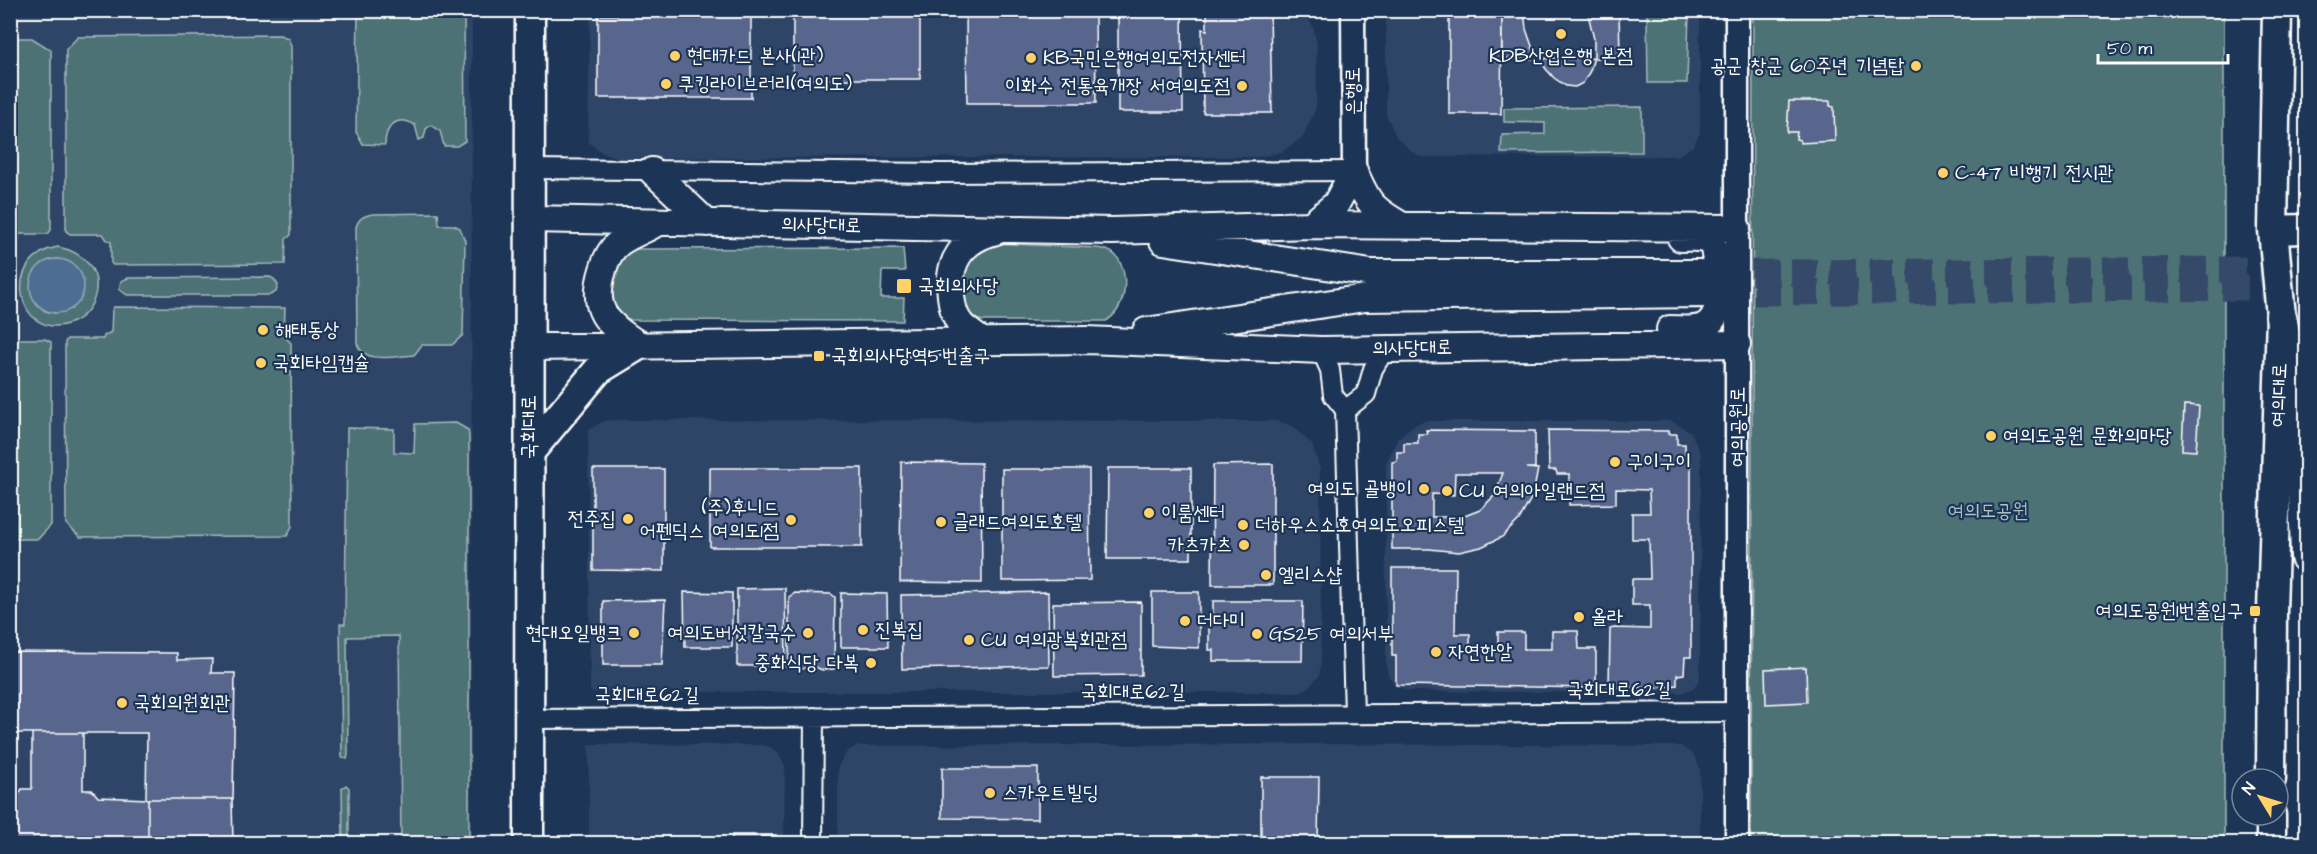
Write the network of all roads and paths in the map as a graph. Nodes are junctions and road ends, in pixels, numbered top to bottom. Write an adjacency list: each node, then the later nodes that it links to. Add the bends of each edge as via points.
1 (530, 10): 5 (main road, 국회대로)
2 (1353, 10): 7 (street, 은행로)
3 (1737, 10): 14 (street, 여의공원로)
4 (2277, 10): 17 (main road, 여의대로)
5 (530, 169): 6 (street); 8 (main road, 국회대로)
6 (652, 171): 7 (street, via 943,174); 10 (main road)
7 (1354, 171): 11 (main road, via 1336,204); 12 (main road, via 1377,212)
8 (530, 219): 9 (main road, 의사당대로); 24 (main road, 국회대로)
9 (659, 222): 10 (main road, 의사당대로); 23 (main road, via 618,243 605,262 597,287 598,302 608,320)
10 (707, 223): 15 (main road, 의사당대로)
11 (1311, 225): 12 (main road, 의사당대로); 18 (main road, 의사당대로)
12 (1402, 226): 13 (main road, 의사당대로)
13 (1612, 227): 14 (main road, 의사당대로); 25 (main road, via 1670,238 1703,238 1714,248 1719,285 1717,313 1708,324 1690,330 1668,329)
14 (1737, 228): 22 (street, 여의공원로)
15 (1002, 229): 18 (main road, 의사당대로); 21 (main road, via 979,235 963,247 953,264 953,307 959,322)
16 (2307, 229): 17 (main road)
17 (2273, 230): 19 (main road, 여의대로)
18 (1112, 231): 20 (main road, 의사당대로, via 1371,273 1701,283 1365,298)
19 (2281, 316): 30 (highway, via 2301,428); 35 (main road, 여의대로)
20 (1086, 340): 21 (main road, 의사당대로); 27 (main road, 의사당대로)
21 (981, 341): 23 (main road, 의사당대로)
22 (1737, 344): 25 (main road, 의사당대로); 31 (street, 여의공원로)
23 (639, 345): 24 (main road, 의사당대로); 29 (main road, via 598,370)
24 (530, 346): 29 (main road, 국회대로)
25 (1606, 346): 26 (main road, 의사당대로)
26 (1384, 348): 27 (main road, 의사당대로); 28 (street, via 1366,394)
27 (1321, 350): 28 (street, via 1330,370 1333,396)
28 (1345, 415): 32 (street)
29 (529, 453): 34 (main road, 국회대로)
30 (2307, 557)
31 (1738, 712): 32 (street, 국회대로62길); 39 (street, 여의공원로)
32 (1354, 713): 33 (street, 국회대로62길)
33 (814, 717): 34 (street, 국회대로62길); 38 (street)
34 (529, 719): 37 (main road, 국회대로)
35 (2271, 767)
36 (2271, 827): 40 (main road)
37 (529, 843)
38 (813, 843)
39 (1737, 843)
40 (2271, 843)

